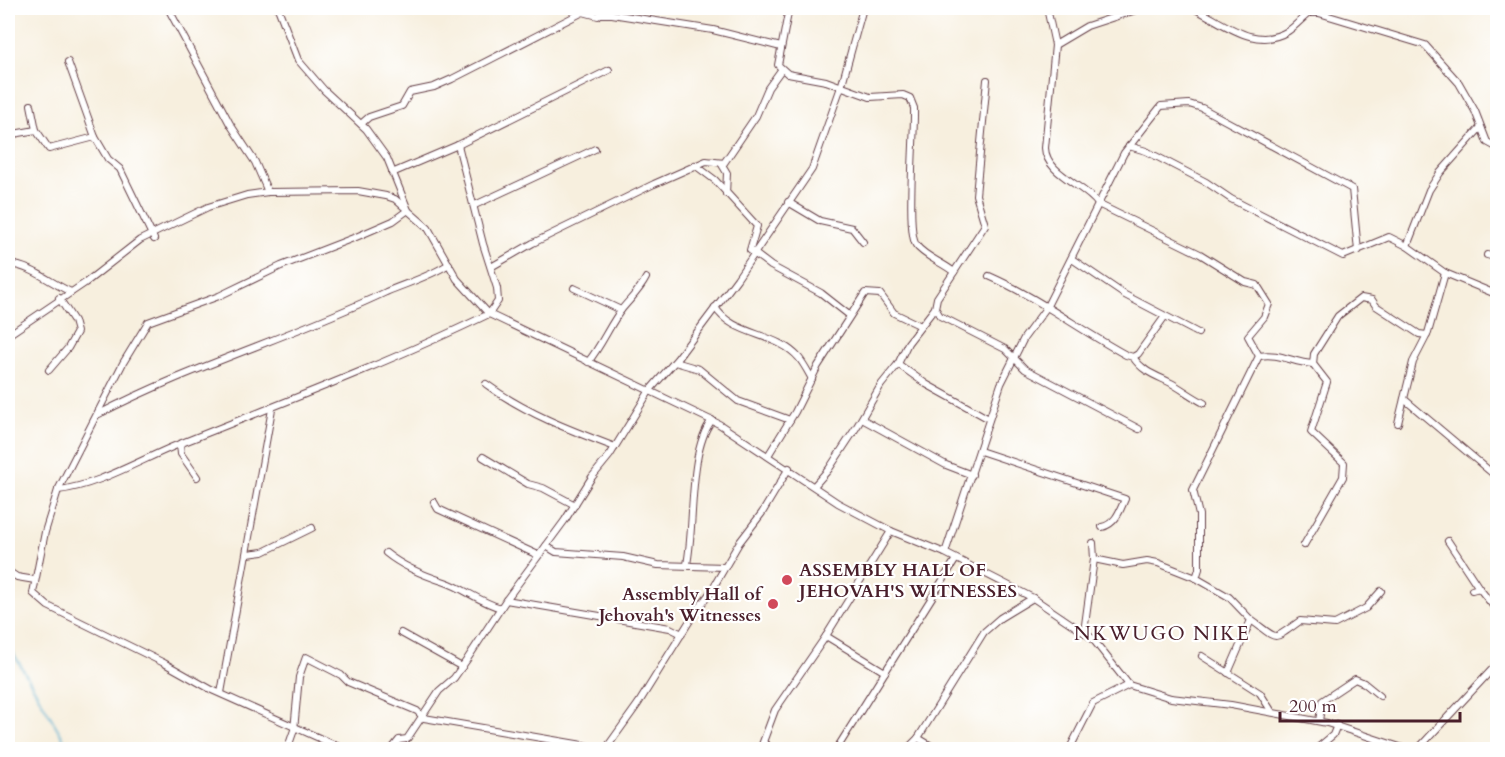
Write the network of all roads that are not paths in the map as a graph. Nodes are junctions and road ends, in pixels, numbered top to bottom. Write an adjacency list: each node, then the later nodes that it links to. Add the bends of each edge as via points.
1 (168, 8): 28 (street)
2 (279, 8): 16 (street, via 298,60)
3 (789, 8): 9 (street)
4 (863, 8): 14 (street)
5 (1047, 8): 8 (street)
6 (1142, 8): 8 (street, via 1087,26)
7 (1193, 8): 17 (street, via 1246,36 1260,38 1286,32 1310,13 1319,13 1419,42 1459,83)
8 (1055, 45): 31 (street, via 1047,159 1092,194)
9 (781, 47): 12 (street); 16 (street, via 713,30 583,12 452,79 410,92 402,106 369,117)
10 (68, 62): 20 (street)
11 (609, 70): 21 (street)
12 (781, 70): 14 (street); 25 (street, via 756,116)
13 (987, 80): 45 (street, via 976,195 985,225)
14 (841, 88): 30 (street, via 812,169); 45 (street, via 870,96 910,98 914,108 910,216 914,244)
15 (31, 105): 18 (street)
16 (361, 124): 27 (street, via 387,159)
17 (1480, 128): 23 (street, via 1487,142); 36 (street, via 1440,172)
18 (36, 130): 19 (street); 20 (street, via 49,149)
19 (8, 135)
20 (95, 138): 34 (street, via 108,159 120,169)
21 (458, 145): 27 (street); 32 (street)
22 (1129, 146): 31 (street); 37 (street, via 1146,151 1343,256); 37 (street, via 1161,106 1189,104 1202,108 1352,189)
23 (1497, 148)
24 (596, 149): 32 (street)
25 (721, 163): 26 (street, via 706,161); 29 (street, via 726,172)
26 (695, 165): 29 (street, via 707,172); 44 (street)
27 (392, 173): 33 (street)
28 (268, 192): 33 (street, via 358,191 395,199); 34 (street, via 219,203)
29 (726, 194): 38 (street, via 757,226 750,250)
30 (788, 202): 35 (street, via 820,221 852,228); 38 (street)
31 (1098, 204): 41 (street); 65 (street, via 1257,285 1269,304 1248,336)
32 (475, 205): 44 (street)
33 (408, 210): 43 (street, via 428,228); 78 (street, via 356,237 148,322)
34 (154, 236): 50 (street)
35 (862, 242)
36 (1407, 246): 37 (street, via 1386,237); 46 (street)
37 (1358, 251)
38 (754, 253): 53 (street); 58 (street, via 821,293)
39 (1487, 255): 40 (street)
40 (1497, 258)
41 (1072, 259): 55 (street); 61 (street, via 1125,295)
42 (8, 264): 50 (street, via 30,268)
43 (448, 264): 57 (street, via 463,288); 78 (street, via 302,329 151,388)
44 (491, 267): 57 (street, via 498,301)
45 (954, 272): 54 (street)
46 (1445, 273): 51 (street); 63 (street)
47 (989, 276): 55 (street)
48 (646, 278): 56 (street)
49 (574, 288): 56 (street)
50 (71, 292): 52 (street)
51 (1497, 295)
52 (59, 298): 62 (street); 71 (street, via 77,332)
53 (715, 307): 68 (street); 72 (street, via 733,325 757,332 799,358)
54 (935, 308): 60 (street); 64 (street, via 940,316)
55 (1046, 308): 64 (street); 66 (street)
56 (621, 310): 67 (street)
57 (489, 314): 67 (street); 77 (street)
58 (849, 315): 60 (street, via 865,293 880,294 894,313); 72 (street)
59 (1162, 319): 66 (street)
60 (921, 326): 69 (street)
61 (1198, 333)
62 (8, 335)
63 (1427, 335): 70 (street, via 1419,334 1372,300 1361,298 1338,316 1314,354); 75 (street, via 1413,362)
64 (1015, 356): 82 (street); 84 (street, via 1025,369)
65 (1258, 356): 70 (street, via 1270,354); 114 (street, via 1193,490 1199,515)
66 (1133, 357): 76 (street, via 1140,367)
67 (588, 362): 74 (street)
68 (675, 362): 74 (street); 81 (street, via 699,369 738,401)
69 (898, 364): 79 (street); 82 (street)
70 (1313, 364): 103 (street, via 1327,382 1311,432 1344,463 1343,477)
71 (48, 370)
72 (812, 379): 81 (street)
73 (486, 384): 86 (street, via 571,431)
74 (650, 390): 80 (street); 86 (street)
75 (1404, 399): 83 (street); 93 (street)
76 (1204, 403)
77 (272, 409): 85 (street); 107 (street)
78 (98, 415): 95 (street)
79 (861, 419): 91 (street); 94 (street, via 829,470)
80 (712, 420): 88 (street); 111 (street, via 703,433 698,456)
81 (790, 420): 88 (street)
82 (989, 420): 87 (street)
83 (1398, 423)
84 (1139, 429)
85 (180, 444): 92 (street, via 181,454); 95 (street, via 90,483)
86 (615, 447): 97 (street)
87 (980, 451): 91 (street); 98 (street, via 1125,499 1117,517)
88 (769, 454): 90 (street)
89 (483, 457): 97 (street, via 528,484)
90 (789, 468): 94 (street); 112 (street)
91 (972, 475): 106 (street)
92 (197, 477)
93 (1497, 478)
94 (814, 486): 100 (street)
95 (58, 490): 115 (street)
96 (434, 502): 108 (street, via 438,509)
97 (575, 505): 104 (street)
98 (1102, 527)
99 (312, 528): 107 (street, via 263,552)
100 (891, 531): 106 (street); 125 (street)
101 (1448, 541): 120 (street, via 1475,589)
102 (1093, 543): 110 (street)
103 (1304, 545)
104 (546, 546): 108 (street); 111 (street, via 556,552 623,557 658,565)
105 (386, 553): 119 (street, via 433,580 446,582)
106 (945, 553): 109 (street)
107 (248, 554): 132 (street)
108 (538, 555): 118 (street)
109 (956, 559): 117 (street); 129 (street)
110 (1094, 559): 114 (street, via 1123,566 1153,561); 122 (street)
111 (687, 564): 112 (street)
112 (724, 567): 124 (street)
113 (8, 571): 115 (street)
114 (1196, 578): 121 (street, via 1229,597)
115 (34, 580): 132 (street, via 33,593 48,606)
116 (1381, 591): 121 (street, via 1366,608 1335,624 1300,621 1283,636 1267,634)
117 (1034, 598): 122 (street); 139 (street, via 984,632)
118 (506, 600): 119 (street); 124 (street, via 670,628)
119 (501, 608): 128 (street)
120 (1497, 612)
121 (1251, 620): 130 (street)
122 (1084, 632): 131 (street)
123 (401, 633): 128 (street)
124 (682, 634): 141 (street)
125 (826, 636): 129 (street); 140 (street, via 775,710)
126 (1202, 656): 130 (street)
127 (1497, 663): 152 (street)
128 (462, 668): 135 (street, via 439,691)
129 (885, 672): 147 (street)
130 (1228, 673): 134 (street, via 1260,693)
131 (1129, 685): 134 (street, via 1171,698); 150 (street, via 1093,703)
132 (221, 693): 137 (street)
133 (1380, 696): 136 (street, via 1355,679 1322,701)
134 (1272, 712): 136 (street)
135 (424, 718): 137 (street, via 417,711 348,682 306,657 298,676); 141 (street); 145 (street, via 407,739 399,740)
136 (1320, 721): 138 (street)
137 (294, 725): 143 (street); 144 (street)
138 (1337, 725): 142 (street); 151 (street, via 1333,735)
139 (918, 738): 148 (street); 149 (street)
140 (762, 746): 146 (street)
141 (606, 749)
142 (1406, 749)
143 (287, 750)
144 (346, 750)
145 (391, 750)
146 (773, 750)
147 (836, 750)
148 (906, 750)
149 (938, 750)
150 (1069, 750)
151 (1315, 750)
152 (1417, 750)

